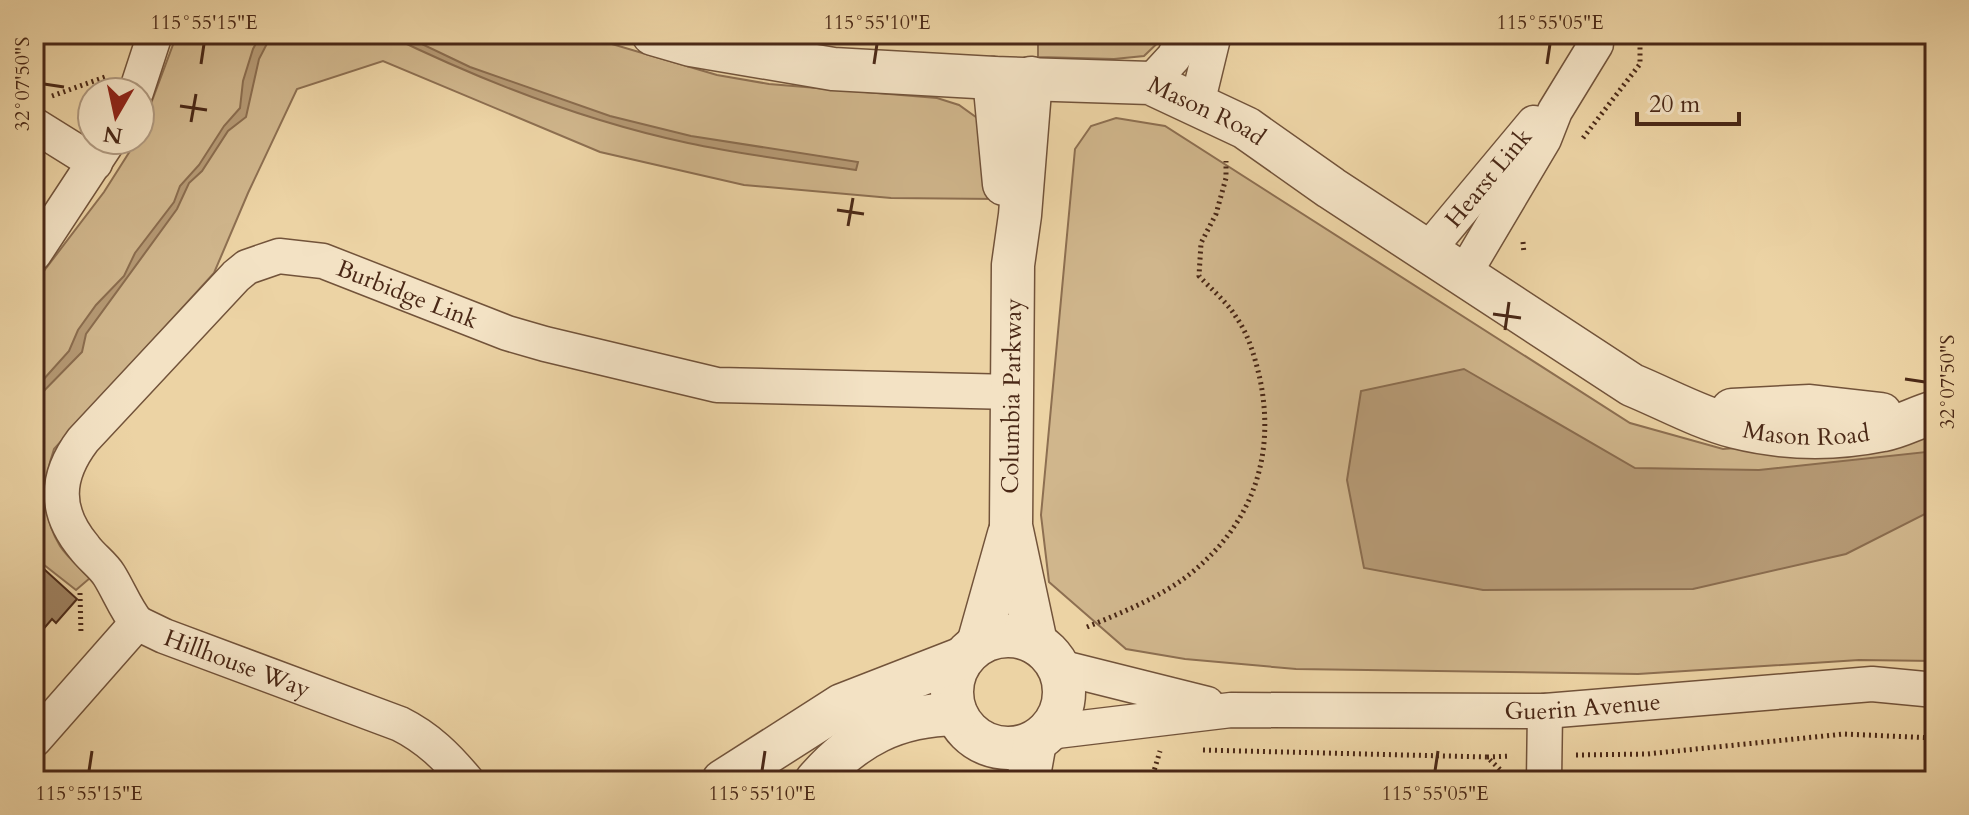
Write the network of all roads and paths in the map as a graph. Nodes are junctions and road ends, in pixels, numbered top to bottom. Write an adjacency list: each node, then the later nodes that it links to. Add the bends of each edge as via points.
1 (155, 34): 9 (street)
2 (653, 34): 10 (street, Mason Road, via 833,69)
3 (1109, 34): 4 (path, via 1110,43)
4 (1130, 34)
5 (1185, 34): 11 (street, via 1174,57)
6 (1214, 34): 13 (street)
7 (1596, 34): 14 (street, Hearst Link, via 1596,44)
8 (109, 63): 12 (path, via 105,77)
9 (141, 76)
10 (1012, 78): 11 (street, Mason Road); 22 (street, Columbia Parkway)
11 (1150, 83): 13 (street, Mason Road)
12 (52, 96)
13 (1197, 104): 19 (street, Mason Road, via 1246,128)
14 (1555, 111): 19 (street, Hearst Link, via 1529,126); 21 (street, Hearst Link, via 1544,139)
15 (34, 125): 16 (street)
16 (76, 141)
17 (1226, 152): 27 (path, via 1226,178 1201,243 1199,276 1236,316 1255,355 1266,426 1257,482 1238,520 1192,572 1157,596)
18 (99, 156): 20 (street)
19 (1428, 250): 21 (street, Mason Road)
20 (34, 254)
21 (1464, 274): 23 (street, Mason Road, via 1632,385 1686,408 1810,406)
22 (1013, 392): 24 (street, Columbia Parkway); 25 (street, Burbidge Link, via 717,385 507,333 323,261 279,256 236,276 72,454 61,481 63,511 81,544)
23 (1930, 413)
24 (1011, 526): 29 (street, Columbia Parkway); 30 (street, Columbia Parkway)
25 (108, 574): 26 (street, Burbidge Link); 28 (path, via 80,592 81,637)
26 (137, 623): 36 (street, Hillhouse Way); 41 (street, Hillhouse Way, via 419,733)
27 (1087, 627)
28 (72, 647)
29 (971, 651): 30 (street, via 997,637 1017,636); 34 (street, via 954,675 952,695); 42 (street, via 842,705)
30 (1047, 655): 32 (street, Guerin Avenue); 38 (street, via 1065,690 1061,713)
31 (1935, 690): 33 (street, Guerin Avenue, via 1872,684)
32 (1231, 710): 33 (street, Guerin Avenue); 38 (street, Guerin Avenue)
33 (1545, 711): 40 (street)
34 (963, 723): 38 (street, via 989,745); 43 (street, via 925,715 892,723 841,756); 44 (street)
35 (1935, 738): 40 (path, via 1844,734)
36 (34, 740)
37 (1191, 750): 39 (path)
38 (1037, 752)
39 (1487, 757): 40 (path); 45 (path)
40 (1544, 768)
41 (467, 781)
42 (723, 781)
43 (816, 781)
44 (985, 781)
45 (1512, 781)

